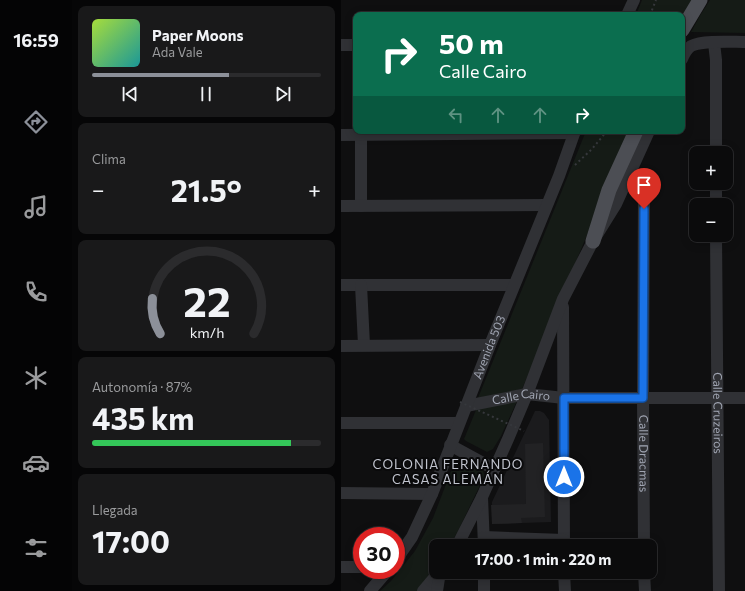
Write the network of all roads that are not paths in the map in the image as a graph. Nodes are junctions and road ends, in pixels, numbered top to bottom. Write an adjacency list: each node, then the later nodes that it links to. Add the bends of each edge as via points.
1 (700, 0): 2 (main road)
2 (685, 25)
3 (745, 42): 4 (street)
4 (714, 43): 7 (street, via 691,47); 13 (street)
5 (341, 45): 6 (street)
6 (353, 45)
7 (685, 54)
8 (361, 134): 12 (street); 17 (street)
9 (574, 134): 15 (street, Avenida 503)
10 (635, 134): 18 (main road, via 609,190)
11 (648, 134): 14 (street)
12 (341, 135)
13 (716, 146)
14 (629, 176): 18 (street, via 616,204); 29 (street, Calle Dracmas, via 644,193)
15 (546, 205): 17 (street); 22 (street, Avenida 503)
16 (341, 206): 17 (street)
17 (361, 206)
18 (593, 241): 23 (street)
19 (716, 242): 30 (street, Calle Cruzeiros)
20 (341, 285): 21 (street)
21 (361, 285): 22 (street); 26 (street)
22 (514, 285): 24 (street, Avenida 503)
23 (563, 299): 27 (street); 28 (street)
24 (489, 345): 26 (street); 32 (street, Avenida 503)
25 (341, 346): 26 (street)
26 (364, 346)
27 (527, 394): 28 (street, Calle Cairo); 32 (street, Calle Cairo); 36 (street)
28 (564, 398): 29 (street, Calle Cairo); 42 (street)
29 (643, 398): 30 (street, Calle Cairo); 43 (street, Calle Dracmas)
30 (717, 398): 31 (street, Calle Cairo); 59 (street, Calle Cruzeiros)
31 (745, 398)
32 (463, 404): 34 (street, Avenida 503)
33 (341, 423): 34 (street)
34 (459, 423): 35 (street, Avenida 503)
35 (450, 445): 36 (street); 38 (street, Avenida 503)
36 (494, 469): 39 (street)
37 (341, 493): 38 (street)
38 (432, 494): 44 (street, Avenida 503)
39 (482, 497): 40 (street); 41 (street)
40 (461, 539)
41 (484, 539)
42 (564, 539)
43 (644, 539)
44 (405, 548)
45 (341, 567): 46 (street)
46 (353, 567)
47 (380, 579): 53 (street)
48 (433, 579): 54 (street)
49 (438, 579): 55 (street)
50 (484, 579): 56 (street)
51 (564, 579): 57 (street)
52 (644, 579): 58 (street)
53 (370, 591)
54 (423, 591)
55 (437, 591)
56 (484, 591)
57 (565, 591)
58 (645, 591)
59 (719, 591)

